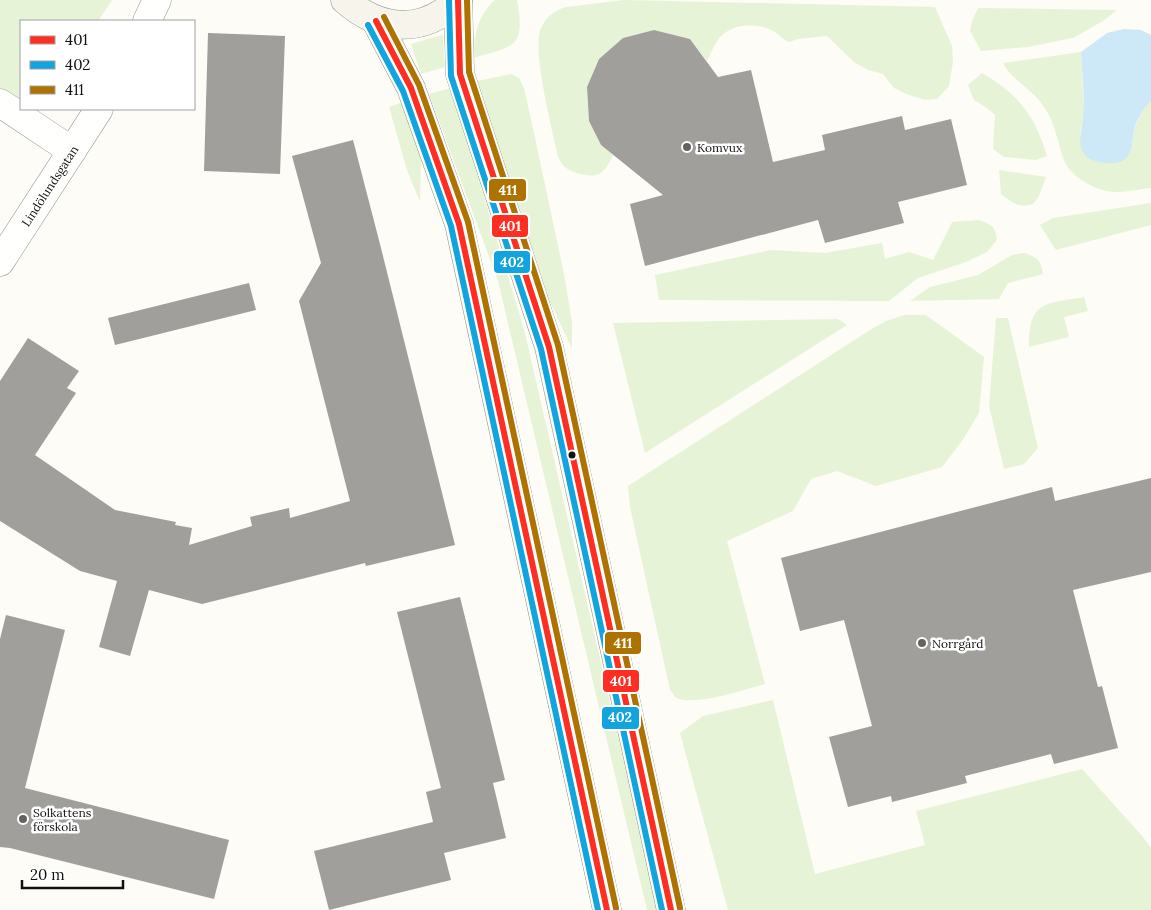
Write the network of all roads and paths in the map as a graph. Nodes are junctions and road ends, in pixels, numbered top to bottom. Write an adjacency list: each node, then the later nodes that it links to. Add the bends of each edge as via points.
1 (157, 0): 4 (street)
2 (345, 0): 5 (street)
3 (458, 0): 5 (street, via 434,18 416,24); 11 (street, via 460,74 549,347)
4 (147, 20)
5 (376, 21): 10 (street, via 411,88 459,224)
6 (0, 103): 8 (street)
7 (98, 110): 8 (street, Lindölundsgatan)
8 (72, 151): 9 (street, Lindölundsgatan)
9 (0, 262)
10 (607, 910)
11 (671, 910)

